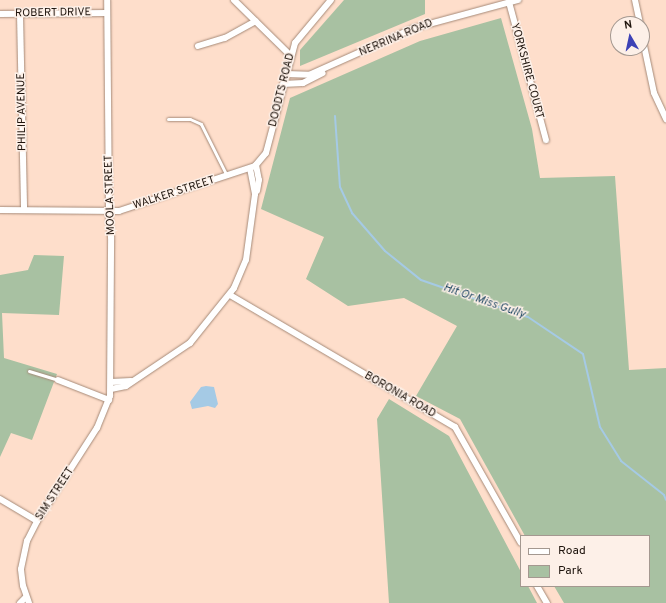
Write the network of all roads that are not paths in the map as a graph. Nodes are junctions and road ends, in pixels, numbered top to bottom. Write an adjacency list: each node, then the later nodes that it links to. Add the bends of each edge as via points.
1 (107, 0): 7 (street, MOOLA STREET)
2 (234, 0): 11 (street)
3 (331, 0): 13 (street, DOODTS ROAD, via 300,35)
4 (518, 0): 6 (street, NERRINA ROAD)
5 (635, 0): 10 (street)
6 (509, 2): 15 (street, NERRINA ROAD, via 414,28); 20 (street, YORKSHIRE COURT)
7 (107, 13): 9 (street, ROBERT DRIVE); 27 (street, MOOLA STREET)
8 (0, 14): 9 (street, ROBERT DRIVE)
9 (20, 14): 26 (street, PHILIP AVENUE)
10 (638, 16)
11 (256, 22): 12 (street, via 225,38); 13 (street)
12 (198, 46)
13 (290, 55): 16 (street, DOODTS ROAD)
14 (646, 56): 19 (street, via 654,93)
15 (344, 61): 16 (street, NERRINA ROAD, via 306,76); 17 (street, NERRINA ROAD, via 306,82)
16 (286, 74): 17 (street, DOODTS ROAD)
17 (283, 84): 21 (street, DOODTS ROAD, via 266,153)
18 (168, 119): 23 (lane, via 190,119 201,124)
19 (666, 119)
20 (546, 140)
21 (256, 165): 22 (street, DOODTS ROAD); 24 (street, via 259,182)
22 (250, 168): 23 (street, WALKER STREET); 24 (street, via 255,188)
23 (227, 176): 27 (street, WALKER STREET)
24 (254, 198): 28 (street, via 244,267)
25 (0, 210): 26 (street, WALKER STREET)
26 (24, 210): 27 (street, WALKER STREET)
27 (109, 212): 32 (street, MOOLA STREET)
28 (230, 295): 31 (street, via 190,343); 37 (street, BORONIA ROAD, via 455,427)
29 (29, 371): 30 (lane)
30 (58, 380): 34 (street)
31 (134, 380): 32 (street); 33 (street, via 125,387)
32 (111, 382): 33 (street, MOOLA STREET)
33 (111, 390): 34 (street, SIM STREET)
34 (110, 400): 36 (street, SIM STREET, via 97,428)
35 (0, 499): 36 (street)
36 (37, 520): 39 (street, SIM STREET, via 22,559 22,578)
37 (520, 541)
38 (538, 587): 41 (street)
39 (28, 600): 40 (street)
40 (20, 603)
41 (547, 603)

